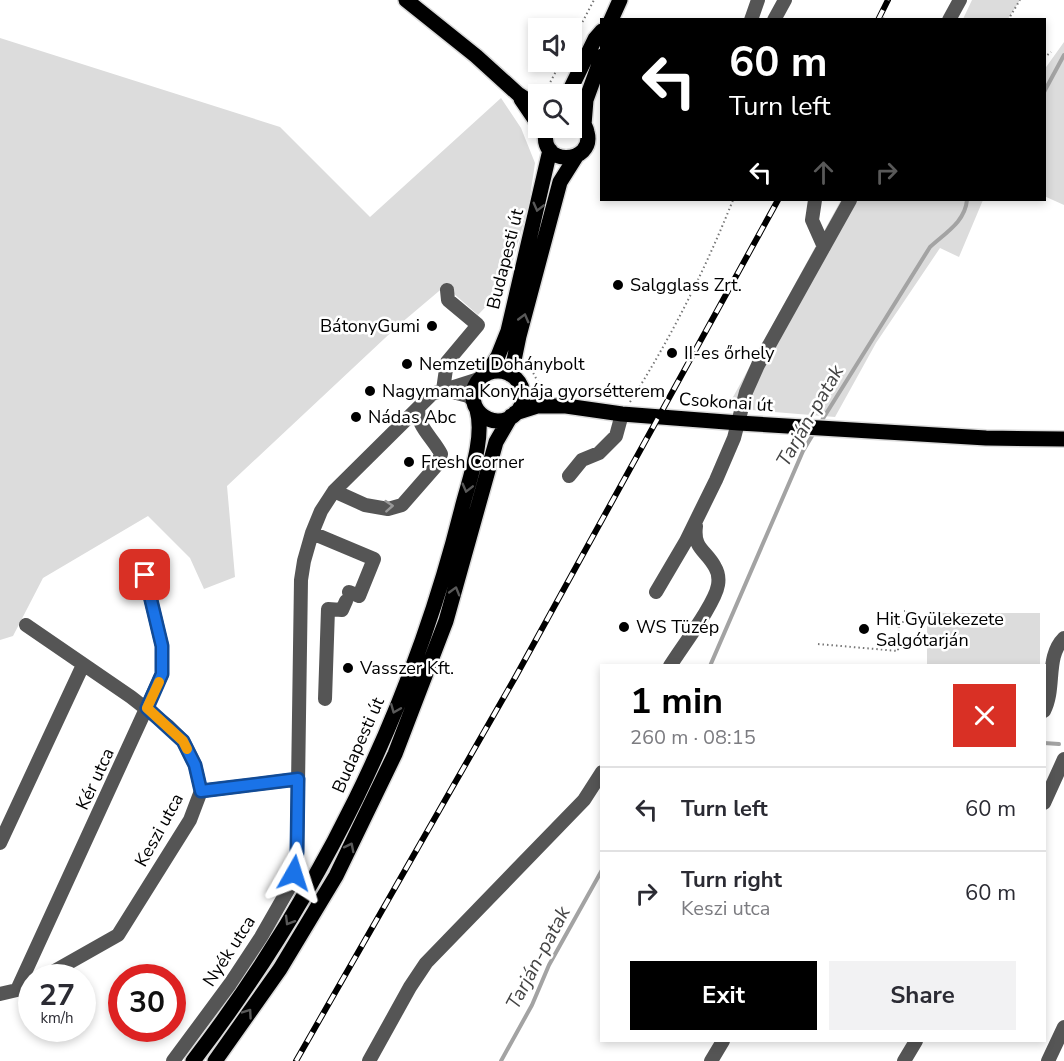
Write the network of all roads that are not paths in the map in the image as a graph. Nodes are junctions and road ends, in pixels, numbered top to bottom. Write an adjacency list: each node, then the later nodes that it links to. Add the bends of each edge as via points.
1 (406, 0): 13 (main road)
2 (620, 0): 6 (main road)
3 (758, 0): 7 (street)
4 (785, 0): 8 (street)
5 (960, 0): 9 (street)
6 (611, 18)
7 (752, 18)
8 (775, 18)
9 (951, 18)
10 (600, 33): 12 (main road)
11 (600, 62): 17 (main road, via 586,100)
12 (573, 84)
13 (518, 94): 14 (main road); 15 (main road)
14 (528, 100)
15 (528, 108)
16 (582, 123): 17 (main road)
17 (584, 125): 20 (main road, Budapesti út, via 588,138)
18 (545, 138): 19 (main road)
19 (550, 150): 20 (main road, via 563,158); 26 (main road, Budapesti út, one-way to 26, via 508,331 498,356)
20 (577, 155): 25 (main road, Budapesti út, one-way to 20, via 560,182)
21 (815, 201): 23 (street, via 812,220)
22 (849, 201): 23 (street)
23 (824, 247): 34 (street, via 758,365)
24 (447, 290): 28 (street, via 448,300 478,325 447,362)
25 (511, 375): 26 (main road, via 502,371); 27 (main road)
26 (483, 376): 28 (street); 29 (main road, via 474,389)
27 (522, 389): 30 (main road); 33 (main road, via 522,402)
28 (443, 390): 29 (street, via 468,396); 31 (street, via 432,394)
29 (475, 405): 33 (main road, via 486,417 496,420); 64 (main road, Budapesti út, one-way to 64, via 480,418 478,441 457,527 419,649 380,746 322,867 277,941)
30 (566, 406): 32 (main road, Csokonai út); 33 (main road, via 537,406)
31 (419, 407): 37 (street); 37 (street, one-way to 31, via 365,505 402,505 437,465 441,454 421,425)
32 (622, 414): 34 (main road, Csokonai út); 36 (street, via 616,436 599,453 582,460)
33 (513, 415): 65 (main road, Budapesti út, one-way to 33, via 280,969 336,876 396,754 446,621 496,442)
34 (739, 423): 35 (main road, Csokonai út); 38 (street)
35 (1064, 439)
36 (569, 476)
37 (334, 491): 39 (street)
38 (696, 521): 41 (street); 46 (street, via 696,541 715,567 718,585)
39 (312, 533): 44 (street, via 374,559 359,597 348,597 342,609 328,609); 45 (street, via 301,580)
40 (145, 575): 50 (street, Kér utca, via 162,646 162,674)
41 (656, 592)
42 (26, 625): 47 (street, Keszi utca)
43 (1064, 638): 49 (street, via 1054,656)
44 (327, 652): 45 (street); 48 (street)
45 (300, 653): 53 (street)
46 (671, 664)
47 (83, 665): 50 (street, Keszi utca); 56 (street)
48 (325, 699)
49 (1046, 705)
50 (147, 708): 55 (street, Keszi utca, via 183,741 195,765); 58 (street, Kér utca)
51 (1063, 760): 54 (street)
52 (600, 775): 66 (street, via 584,800 426,963)
53 (298, 779): 55 (street); 63 (street, Nyék utca, via 297,852 289,888 237,974)
54 (1047, 788)
55 (201, 791): 57 (street, Keszi utca, via 190,820 118,935)
56 (0, 843)
57 (67, 964)
58 (17, 990): 59 (street)
59 (0, 994)
60 (1064, 1027): 69 (street)
61 (722, 1042): 67 (street)
62 (915, 1042): 68 (street)
63 (173, 1061)
64 (193, 1061)
65 (215, 1061)
66 (369, 1061)
67 (711, 1061)
68 (904, 1061)
69 (1048, 1061)

